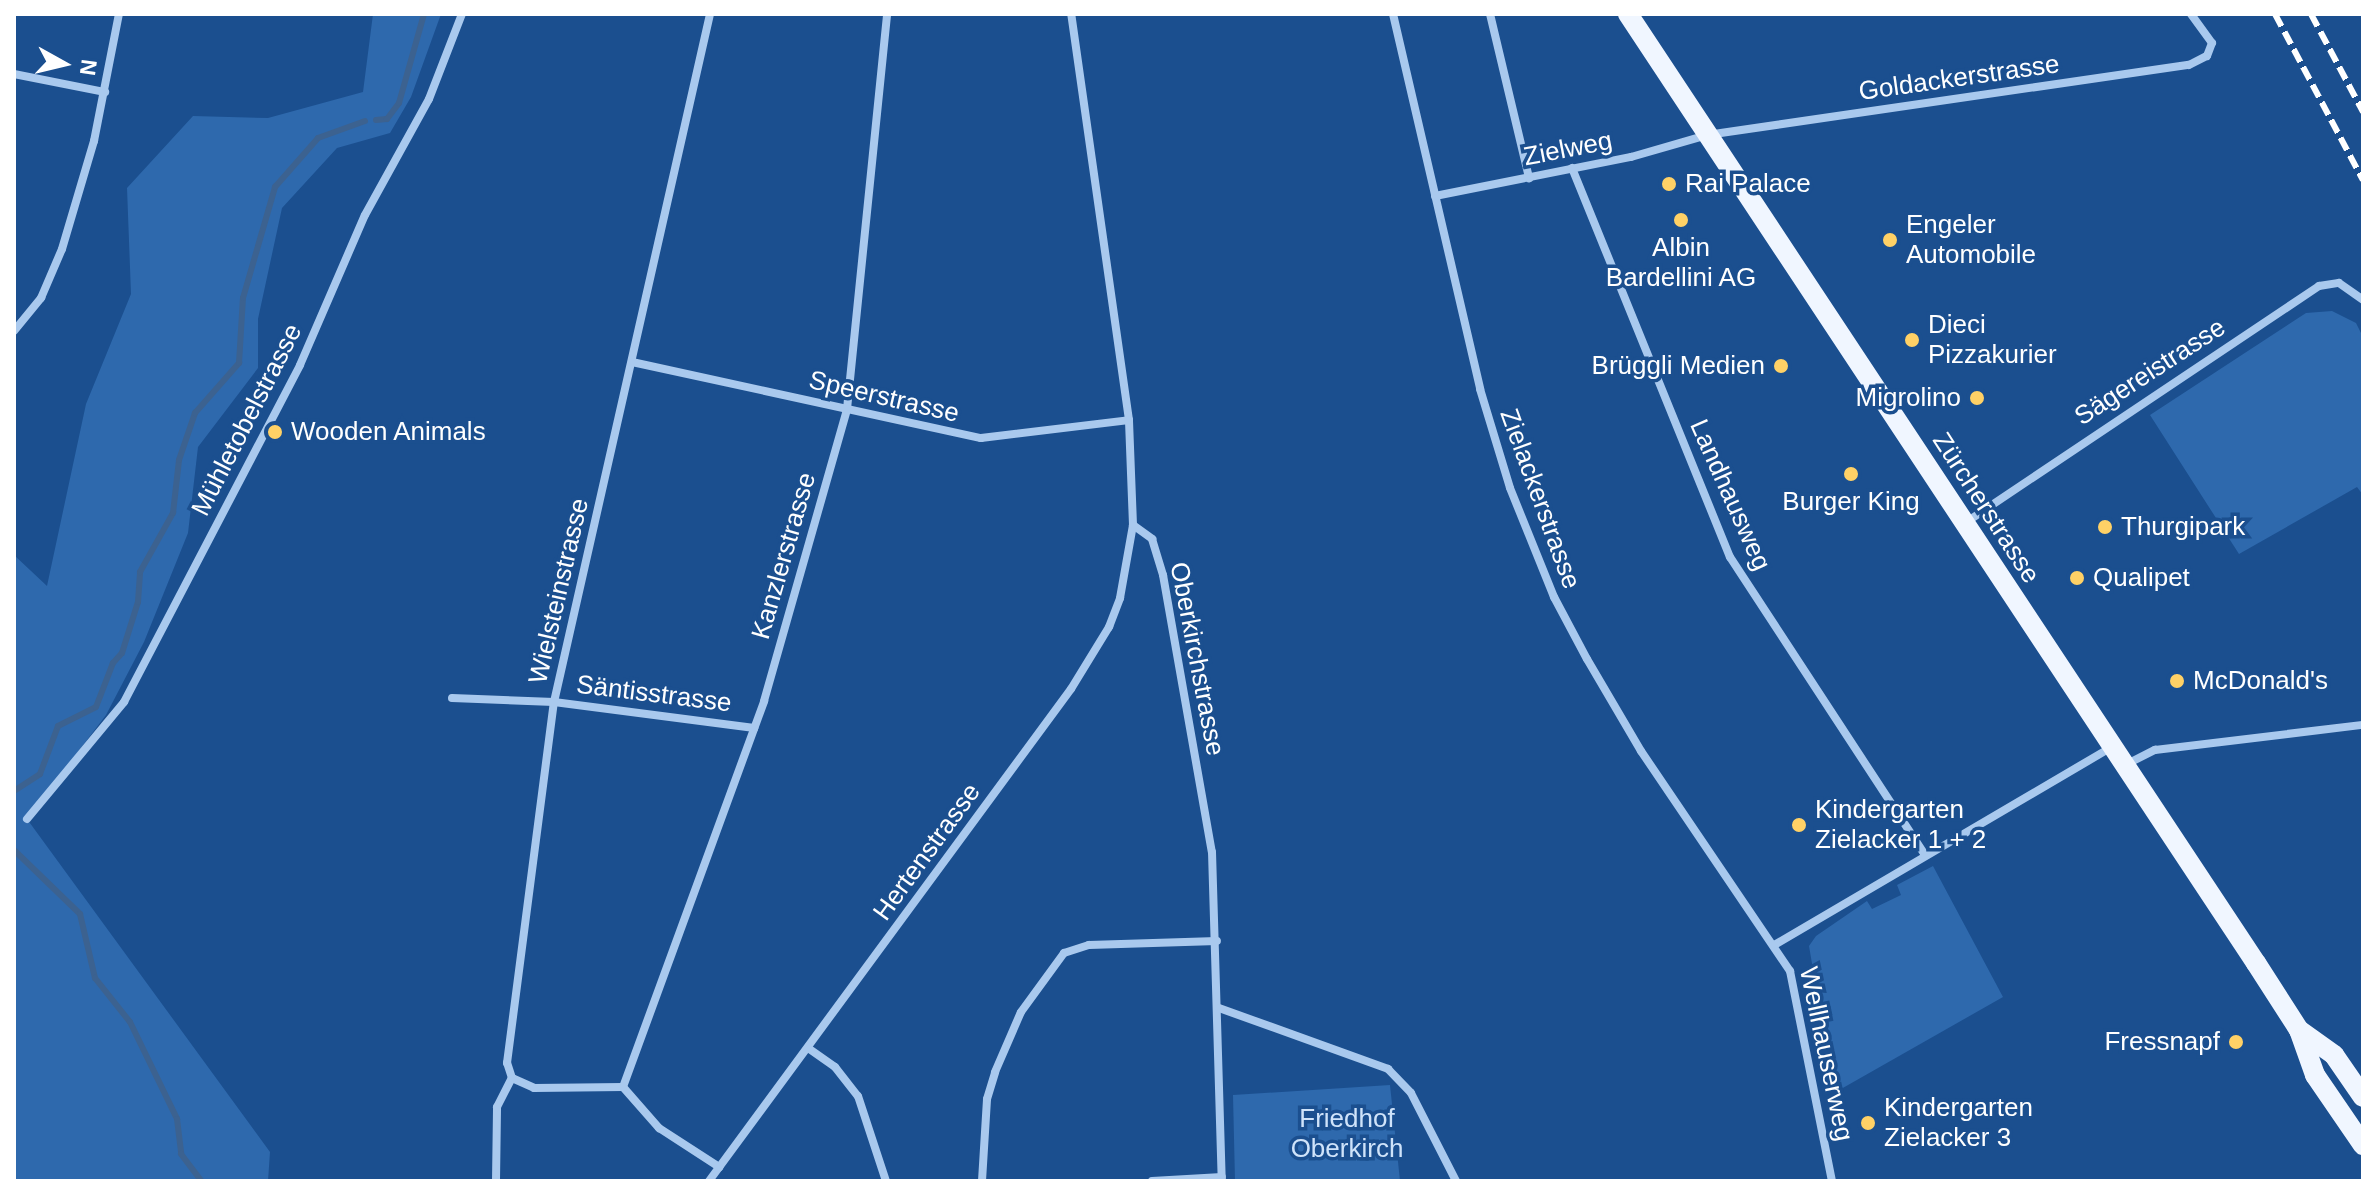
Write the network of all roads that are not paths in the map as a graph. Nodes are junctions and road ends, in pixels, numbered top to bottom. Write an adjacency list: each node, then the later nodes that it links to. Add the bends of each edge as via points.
1 (119, 14): 11 (street)
2 (462, 14): 29 (street, Mühletobelstrasse, via 429,99 365,215 300,365 124,702)
3 (710, 14): 18 (street, Wielsteinstrasse)
4 (887, 14): 19 (street, Kanzlerstrasse)
5 (1071, 14): 20 (street)
6 (1393, 14): 15 (street, Zielackerstrasse)
7 (1490, 14): 14 (street)
8 (1628, 14): 12 (main road, Zürcherstrasse)
9 (2191, 14): 12 (street, Goldackerstrasse, via 2211,35 2211,50 2189,65)
10 (14, 74): 11 (street)
11 (105, 92): 17 (street, via 62,249 41,298)
12 (1707, 135): 13 (street, Zielweg); 21 (main road, Zürcherstrasse)
13 (1572, 168): 14 (street, Zielweg); 30 (street, Landhausweg, via 1730,557)
14 (1529, 178): 15 (street, Zielweg)
15 (1435, 196): 32 (street, Zielackerstrasse, via 1486,412 1554,597 1641,751)
16 (2363, 300): 21 (street, Sägereistrasse, via 2339,283 2319,286)
17 (14, 331)
18 (632, 362): 19 (street, Speerstrasse); 24 (street, Wielsteinstrasse)
19 (847, 409): 20 (street, Speerstrasse, via 981,438); 26 (street, Kanzlerstrasse)
20 (1129, 420): 22 (street)
21 (1964, 523): 27 (main road, Zürcherstrasse)
22 (1133, 525): 31 (street, Oberkirchstrasse, via 1152,539 1163,575 1212,852); 35 (street, Hertenstrasse, via 1120,598 1091,658)
23 (452, 698): 24 (street, Säntisstrasse)
24 (554, 702): 26 (street, Säntisstrasse); 36 (street, Wielsteinstrasse, via 507,1063)
25 (2363, 725): 28 (street, via 2155,750)
26 (754, 728): 37 (street, Kanzlerstrasse)
27 (2112, 747): 28 (main road, Zürcherstrasse); 30 (street, Wellhauserweg)
28 (2125, 765): 34 (main road, Zürcherstrasse)
29 (27, 819)
30 (1924, 854): 32 (street, Wellhauserweg)
31 (1217, 941): 33 (street, Oberkirchstrasse); 45 (street, via 1077,946 1064,953 1021,1012 995,1072 984,1123)
32 (1776, 944): 48 (street, Wellhauserweg, via 1795,986)
33 (1219, 1008): 41 (street, Oberkirchstrasse); 47 (street, via 1388,1069 1411,1093)
34 (2299, 1030): 38 (main road, Zürcherstrasse, via 2334,1055); 39 (main road, Zürcherstrasse, via 2315,1075)
35 (808, 1048): 40 (street, Hertenstrasse); 44 (street, via 835,1067 858,1096)
36 (512, 1078): 37 (street, via 534,1088); 42 (street, Wielsteinstrasse, via 497,1107)
37 (623, 1087): 40 (street, via 659,1128)
38 (2363, 1097)
39 (2363, 1145)
40 (719, 1167): 43 (street, Hertenstrasse)
41 (1222, 1179): 46 (street)
42 (496, 1181)
43 (709, 1181)
44 (886, 1181)
45 (982, 1181)
46 (1152, 1181)
47 (1456, 1181)
48 (1832, 1181)

